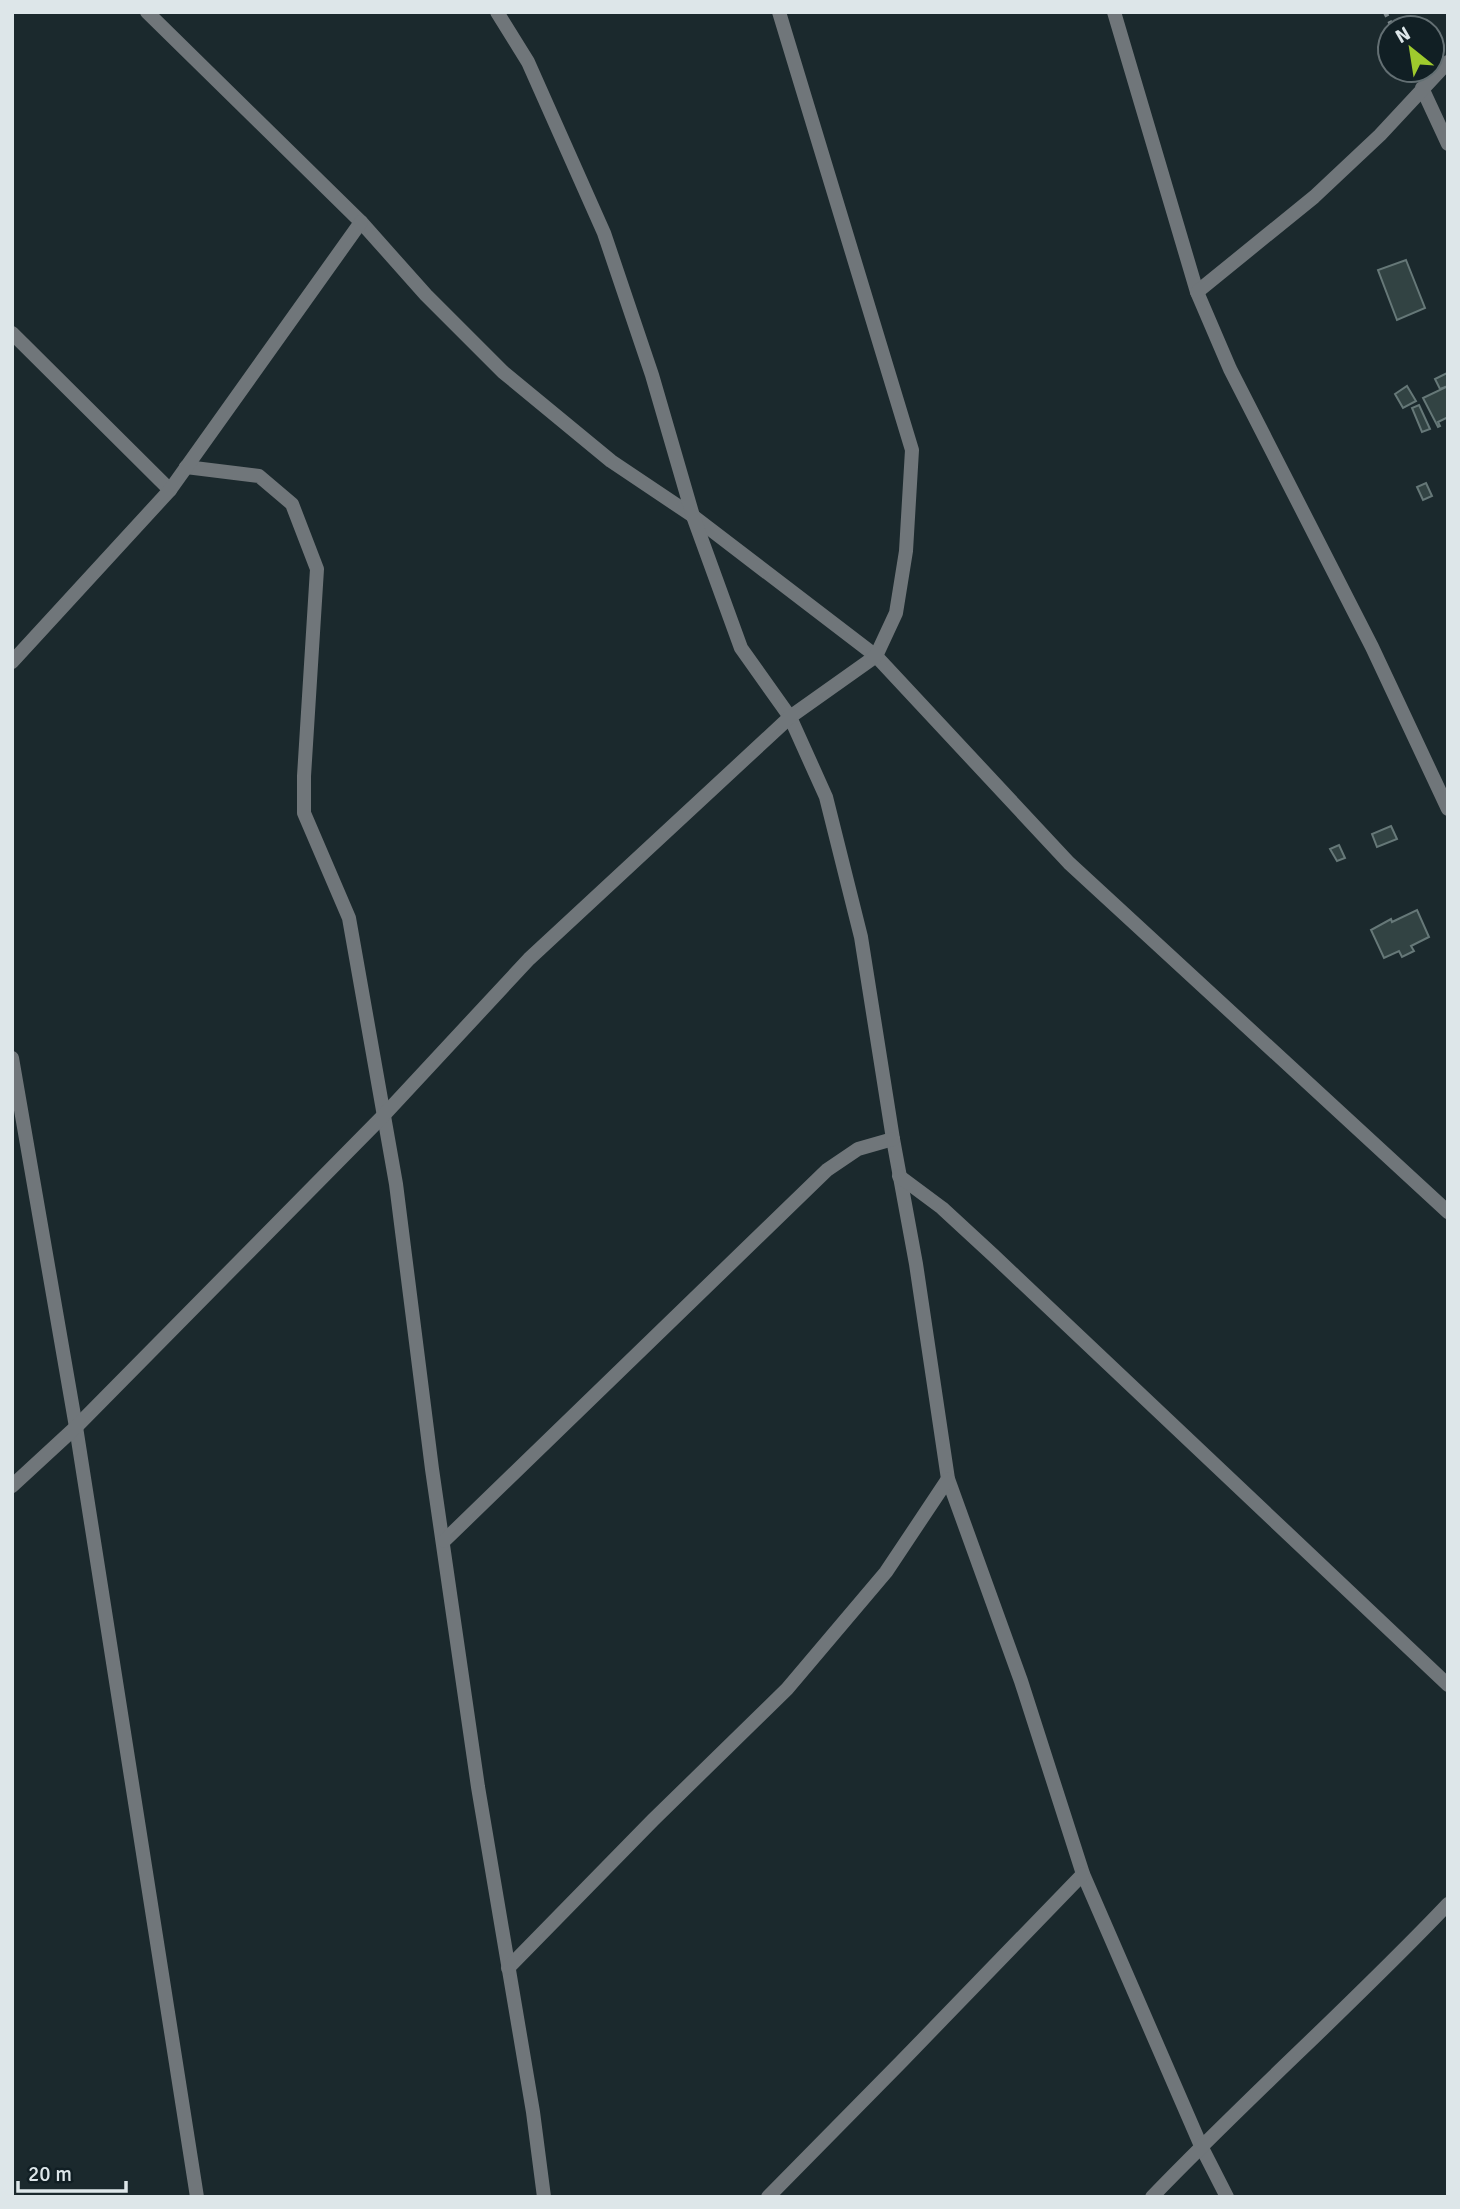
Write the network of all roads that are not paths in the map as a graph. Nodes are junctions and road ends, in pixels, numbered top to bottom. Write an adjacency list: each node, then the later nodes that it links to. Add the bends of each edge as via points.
1 (147, 12): 8 (street)
2 (497, 12): 13 (street, via 528,62 604,233)
3 (779, 12): 14 (street, via 912,450 906,551 896,613)
4 (1114, 12): 9 (street)
5 (1448, 62): 6 (street)
6 (1422, 88): 7 (street); 9 (street, via 1314,197)
7 (1448, 144)
8 (361, 222): 11 (street); 13 (street, via 503,372 611,461)
9 (1196, 292): 17 (street)
10 (12, 333): 12 (street)
11 (186, 467): 12 (street); 19 (street, via 259,475 292,504 317,569 304,813 349,918)
12 (170, 491): 15 (street)
13 (693, 516): 14 (street); 16 (street, via 741,648)
14 (876, 656): 16 (street); 22 (street, via 1069,863)
15 (12, 662)
16 (790, 717): 19 (street, via 529,959); 20 (street, via 826,797 861,937)
17 (1448, 808)
18 (12, 1058): 23 (street)
19 (384, 1115): 23 (street); 26 (street)
20 (893, 1139): 21 (street); 26 (street, via 858,1149 827,1170)
21 (899, 1176): 24 (street); 27 (street, via 993,1255)
22 (1448, 1212)
23 (76, 1427): 25 (street); 32 (street)
24 (947, 1479): 28 (street, via 1021,1681); 30 (street, via 886,1572 787,1689)
25 (12, 1486)
26 (444, 1541): 30 (street)
27 (1448, 1685)
28 (1083, 1874): 31 (street); 34 (street)
29 (1448, 1904): 31 (street)
30 (508, 1968): 33 (street)
31 (1201, 2146): 35 (street); 36 (street)
32 (197, 2197)
33 (544, 2197)
34 (768, 2197)
35 (1153, 2197)
36 (1227, 2197)

